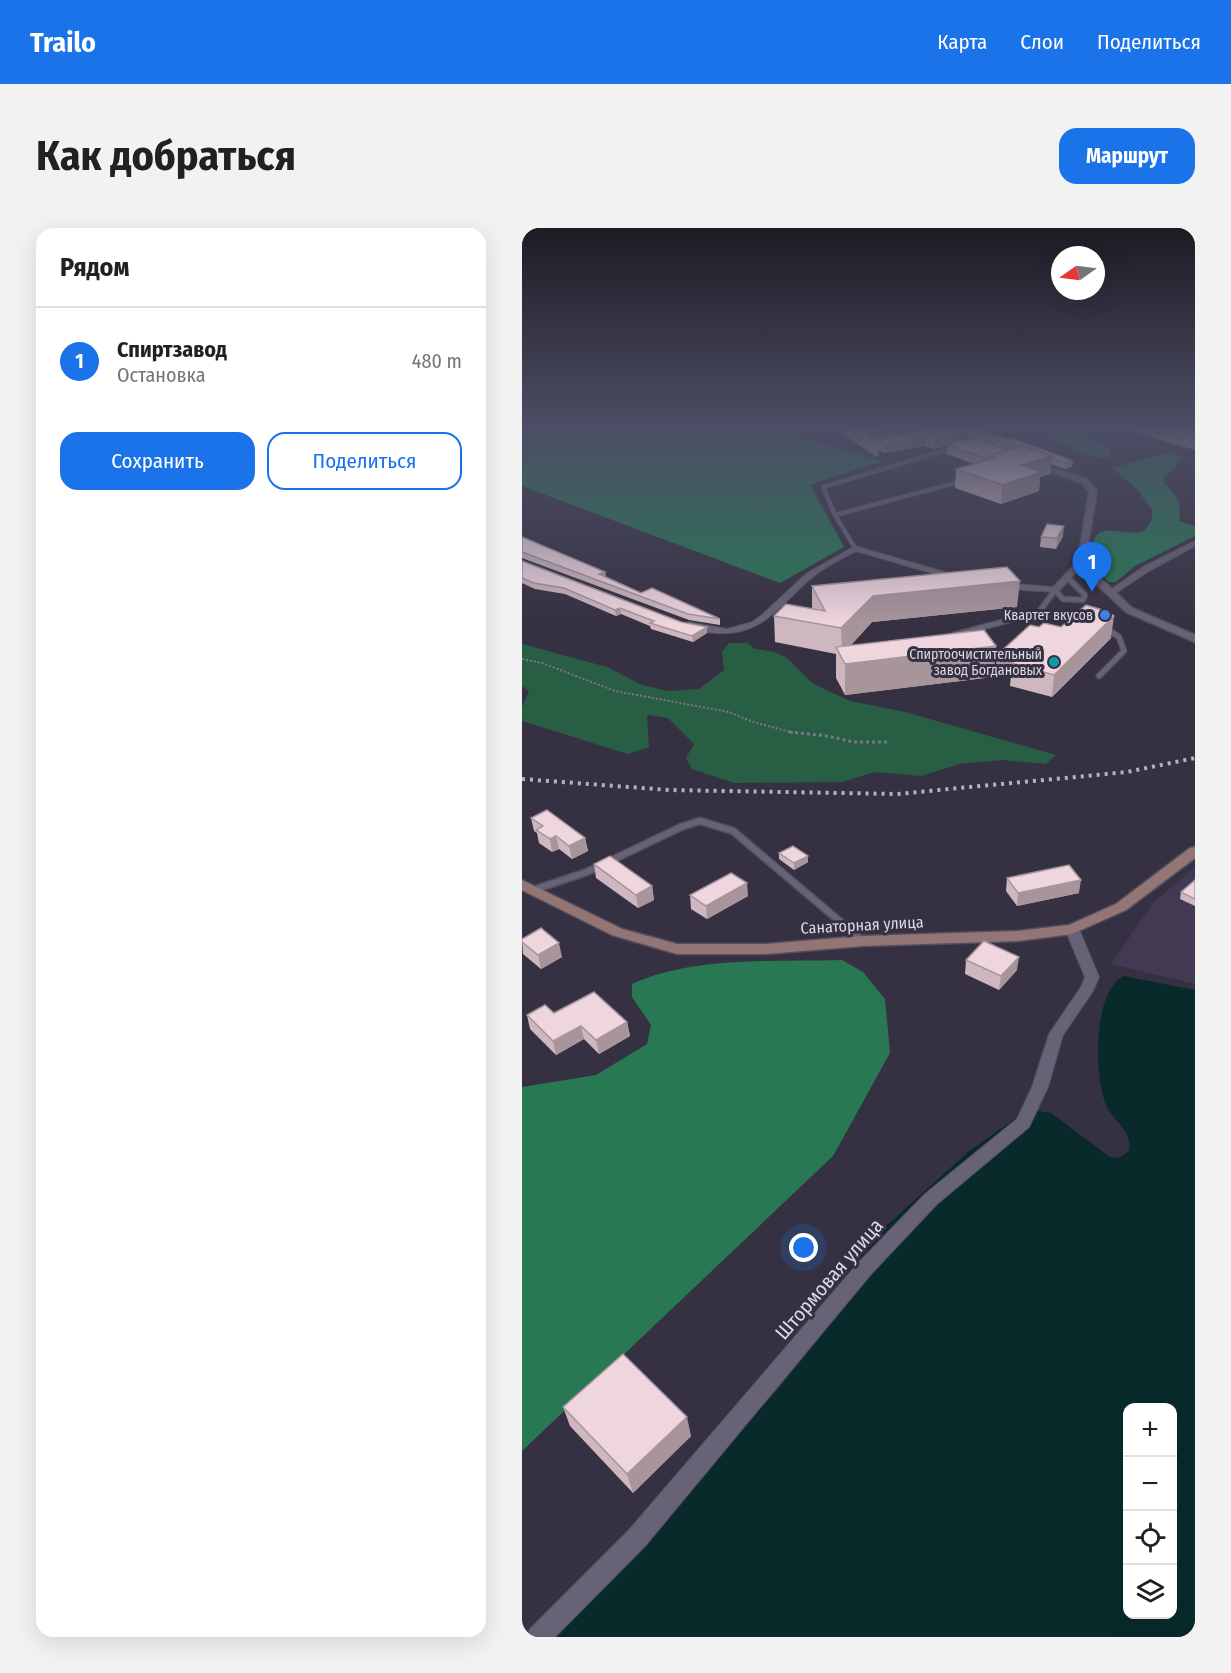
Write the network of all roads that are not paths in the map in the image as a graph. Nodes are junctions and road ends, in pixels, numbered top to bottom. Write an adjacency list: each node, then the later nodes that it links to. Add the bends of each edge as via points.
1 (826, 494): 4 (lane)
2 (915, 494): 4 (lane)
3 (1093, 494): 7 (street)
4 (835, 515): 6 (lane)
5 (1195, 543): 12 (street)
6 (855, 548): 9 (street); 15 (street, via 806,578 754,626 723,632)
7 (1080, 564): 8 (street); 12 (street)
8 (1068, 578): 11 (street); 11 (lane, via 1086,596 1083,600 1063,599)
9 (969, 579)
10 (990, 583): 11 (street)
11 (1055, 590): 13 (lane)
12 (1110, 593): 18 (street, via 1129,610)
13 (1039, 612): 14 (lane); 17 (lane)
14 (1085, 621)
15 (685, 624)
16 (1100, 627): 19 (lane, via 1119,637 1124,651)
17 (952, 635)
18 (1195, 639)
19 (1099, 676)
20 (1195, 851): 22 (main road, Санаторная улица, via 1121,907)
21 (528, 887): 23 (main road, Санаторная улица, via 617,932 677,949 766,950); 23 (lane, via 587,872 700,821 733,831)
22 (1072, 929): 23 (main road, Санаторная улица, via 1018,936); 24 (street, Штормовая улица, via 1092,977 1056,1034 1040,1087 1023,1123 931,1199 865,1268 637,1538)
23 (863, 941)
24 (538, 1637)

